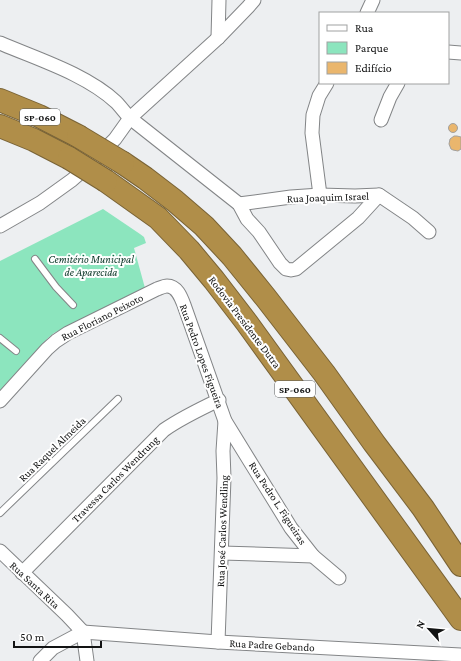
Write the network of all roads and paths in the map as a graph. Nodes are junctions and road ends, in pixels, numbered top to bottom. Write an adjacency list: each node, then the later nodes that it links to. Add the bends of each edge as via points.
1 (219, 0): 5 (street)
2 (254, 0): 5 (street)
3 (373, 0): 4 (street)
4 (367, 12)
5 (218, 38): 12 (street)
6 (0, 43): 12 (street, via 88,82 116,102)
7 (449, 52): 8 (street)
8 (461, 53)
9 (326, 84): 15 (street, via 313,114 312,133)
10 (397, 84): 13 (street)
11 (0, 100): 33 (highway, SP-060, bridge, via 39,116 123,163 204,226 232,256 324,373 423,508)
12 (130, 118): 17 (street); 18 (street, via 115,139 72,180 40,203)
13 (381, 120)
14 (0, 126): 36 (highway, Rodovia Presidente Dutra / SP-060, bridge, via 69,158 106,181 158,218 189,250 247,323)
15 (320, 195): 16 (street, Rua Joaquim Israel); 17 (street, Rua Joaquim Israel)
16 (379, 195): 17 (street, via 334,239 296,269 290,270 280,263 259,232 247,220); 19 (street, Rua Joaquim Israel)
17 (239, 204)
18 (0, 226)
19 (429, 232)
20 (35, 259): 22 (lane)
21 (157, 289): 26 (street, Rua Pedro Lopes Figueira, via 167,286 178,291); 27 (street, Rua Floriano Peixoto, via 56,341)
22 (73, 305)
23 (0, 338): 24 (lane)
24 (16, 351)
25 (118, 399): 29 (lane, Rua Raquel Almeida)
26 (219, 400): 28 (street, Rua Pedro Lopes Figueira); 34 (street, Travessa Carlos Wendrung, via 164,430)
27 (0, 402)
28 (226, 421): 31 (street, Rua José Carlos Wendling, via 223,451); 32 (street, Rua Pedro L. Figueiras, via 291,528)
29 (0, 513)
30 (0, 551): 34 (street, Rua Santa Rita)
31 (222, 553): 32 (street); 38 (street, Rua José Carlos Wendling)
32 (313, 556): 35 (street, Rua Pedro L. Figueiras)
33 (461, 565)
34 (22, 572): 37 (street, Rua Santa Rita)
35 (339, 578)
36 (461, 619)
37 (83, 632): 38 (street, Rua Padre Gebando); 40 (street, via 53,648); 41 (street)
38 (218, 642): 39 (street, Rua Padre Gebando)
39 (455, 657)
40 (40, 661)
41 (87, 661)

